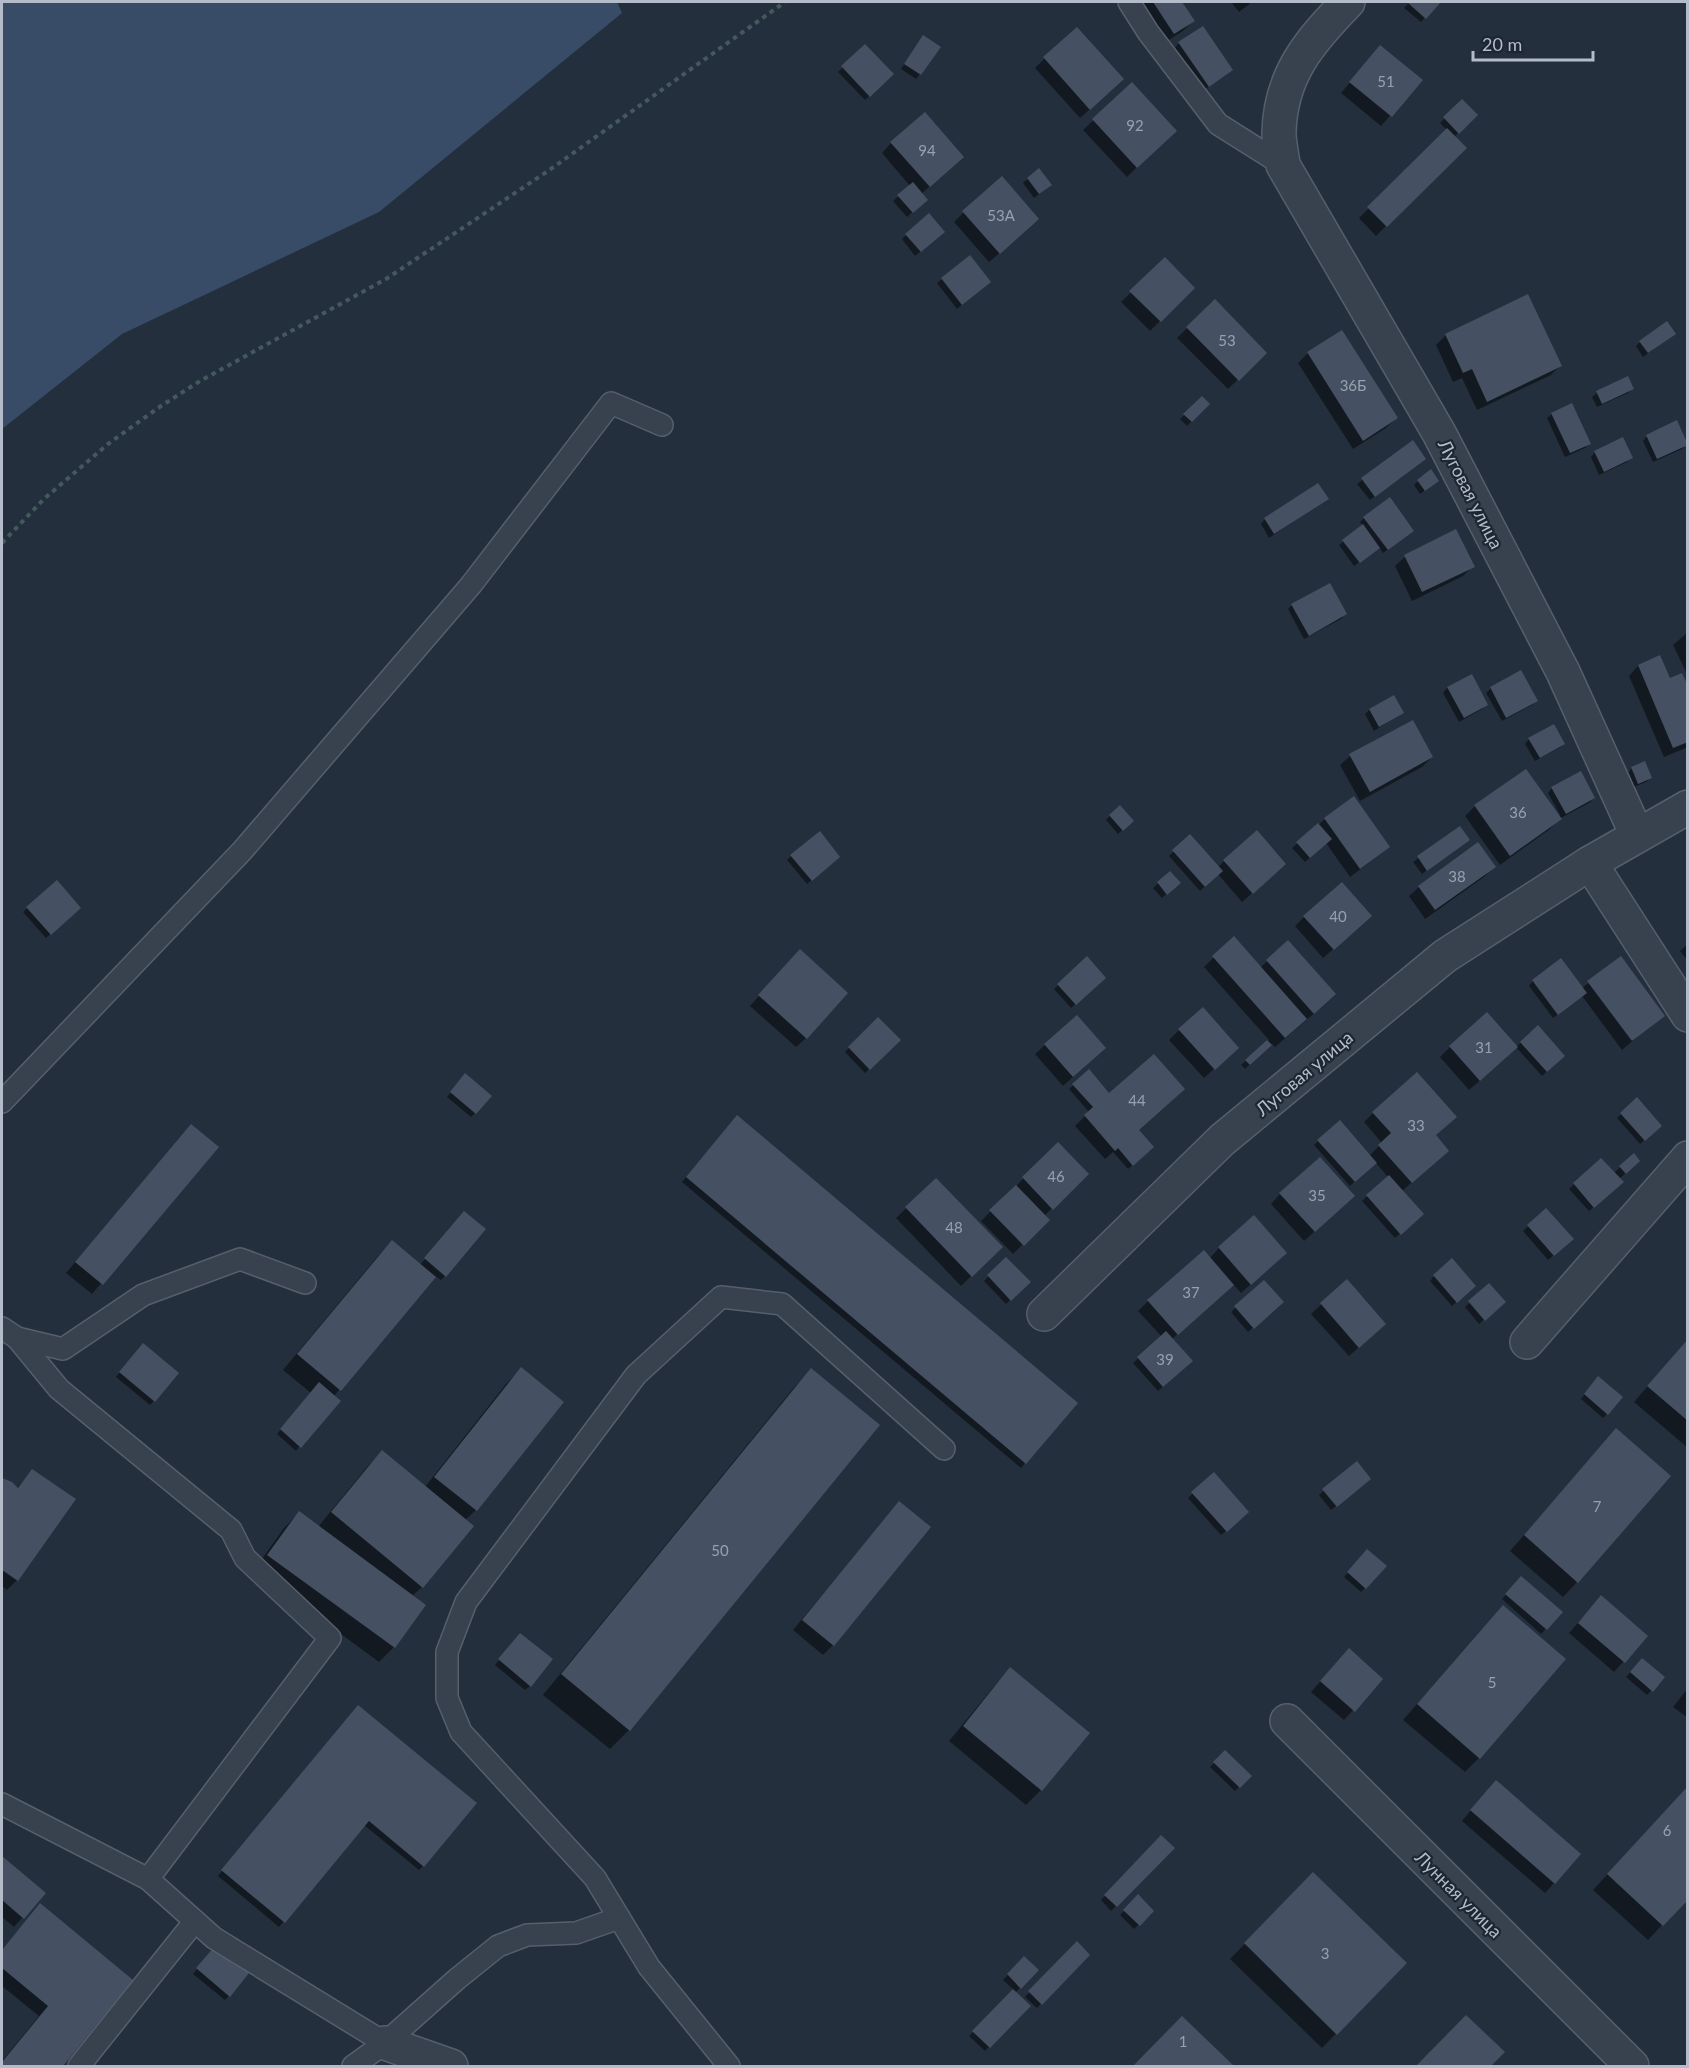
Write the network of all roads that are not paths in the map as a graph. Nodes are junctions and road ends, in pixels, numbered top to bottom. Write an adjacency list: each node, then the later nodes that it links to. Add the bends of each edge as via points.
1 (1129, 2): 3 (lane, via 1218,124)
2 (1348, 2): 3 (street, via 1293,68 1282,104 1279,134)
3 (1283, 165): 6 (street, Луговая улица, via 1439,433 1563,672)
4 (662, 425): 9 (lane, via 611,404 471,585 242,851)
5 (1688, 807): 6 (street, Луговая улица)
6 (1637, 835): 7 (street, Луговая улица)
7 (1590, 863): 8 (street); 12 (street, Луговая улица, via 1445,956 1383,1007 1222,1140)
8 (1688, 1015)
9 (2, 1102)
10 (1688, 1158): 14 (street)
11 (305, 1283): 13 (lane, via 240,1259 143,1294 63,1349)
12 (1044, 1314)
13 (9, 1333): 18 (lane, via 59,1389 231,1530 245,1558 330,1638)
14 (1527, 1342)
15 (944, 1449): 19 (lane, via 782,1304 721,1298 636,1375 466,1602 447,1652 447,1698 461,1732 595,1878)
16 (1287, 1721): 26 (street, Лунная улица)
17 (2, 1804): 18 (lane)
18 (148, 1879): 20 (lane)
19 (619, 1918): 21 (lane, via 576,1933 527,1935 498,1946); 25 (lane, via 649,1967)
20 (195, 1921): 21 (lane, via 214,1938); 22 (lane)
21 (385, 2043): 23 (lane); 24 (street)
22 (79, 2067)
23 (353, 2067)
24 (451, 2067)
25 (729, 2067)
26 (1632, 2067)

